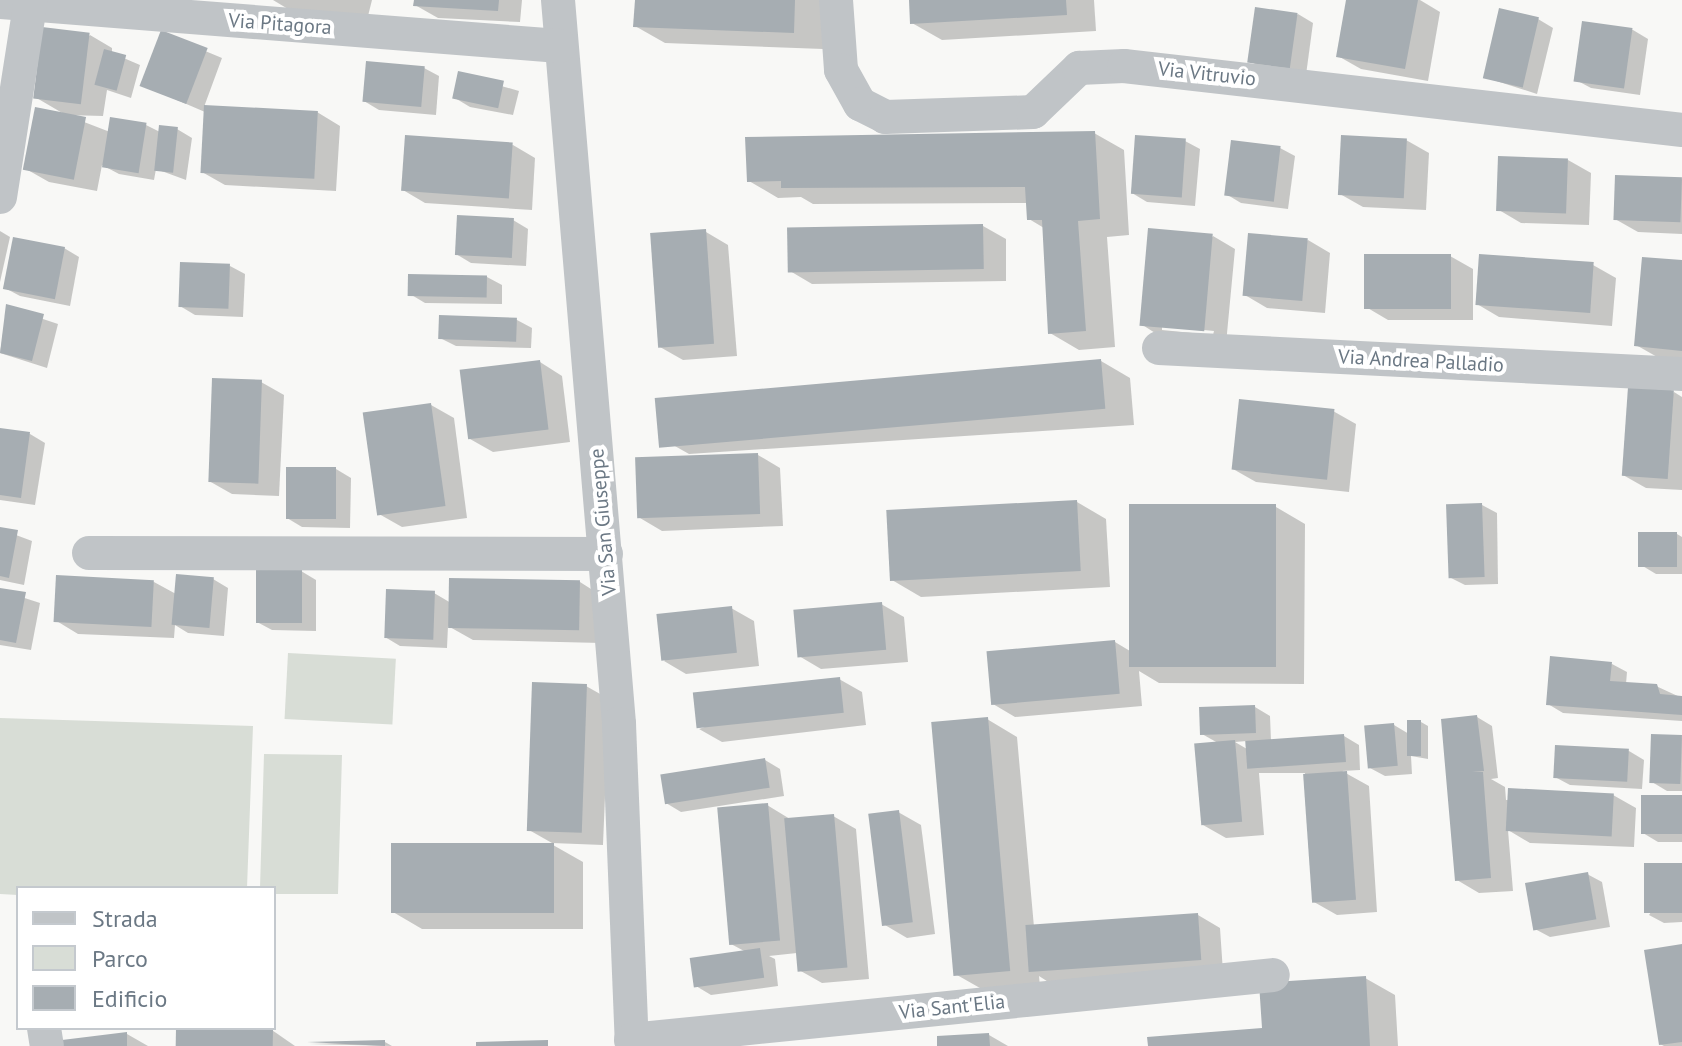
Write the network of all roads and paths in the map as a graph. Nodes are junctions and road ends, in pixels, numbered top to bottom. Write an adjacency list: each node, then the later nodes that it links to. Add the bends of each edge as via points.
1 (558, 0): 4 (street, Via San Giuseppe)
2 (836, 0): 5 (street, Via Vitruvio, via 841,70 860,104 885,117 1033,112 1079,68 1124,66)
3 (21, 2): 4 (street, Via Pitagora); 6 (street)
4 (559, 46): 10 (street, Via San Giuseppe, via 577,193)
5 (1682, 130)
6 (0, 197)
7 (1159, 348): 8 (street, Via Andrea Palladio)
8 (1682, 374)
9 (89, 553): 10 (street)
10 (606, 554): 12 (street, Via San Giuseppe, via 619,724)
11 (1273, 975): 12 (street, Via Sant'Elia)
12 (631, 1043)

